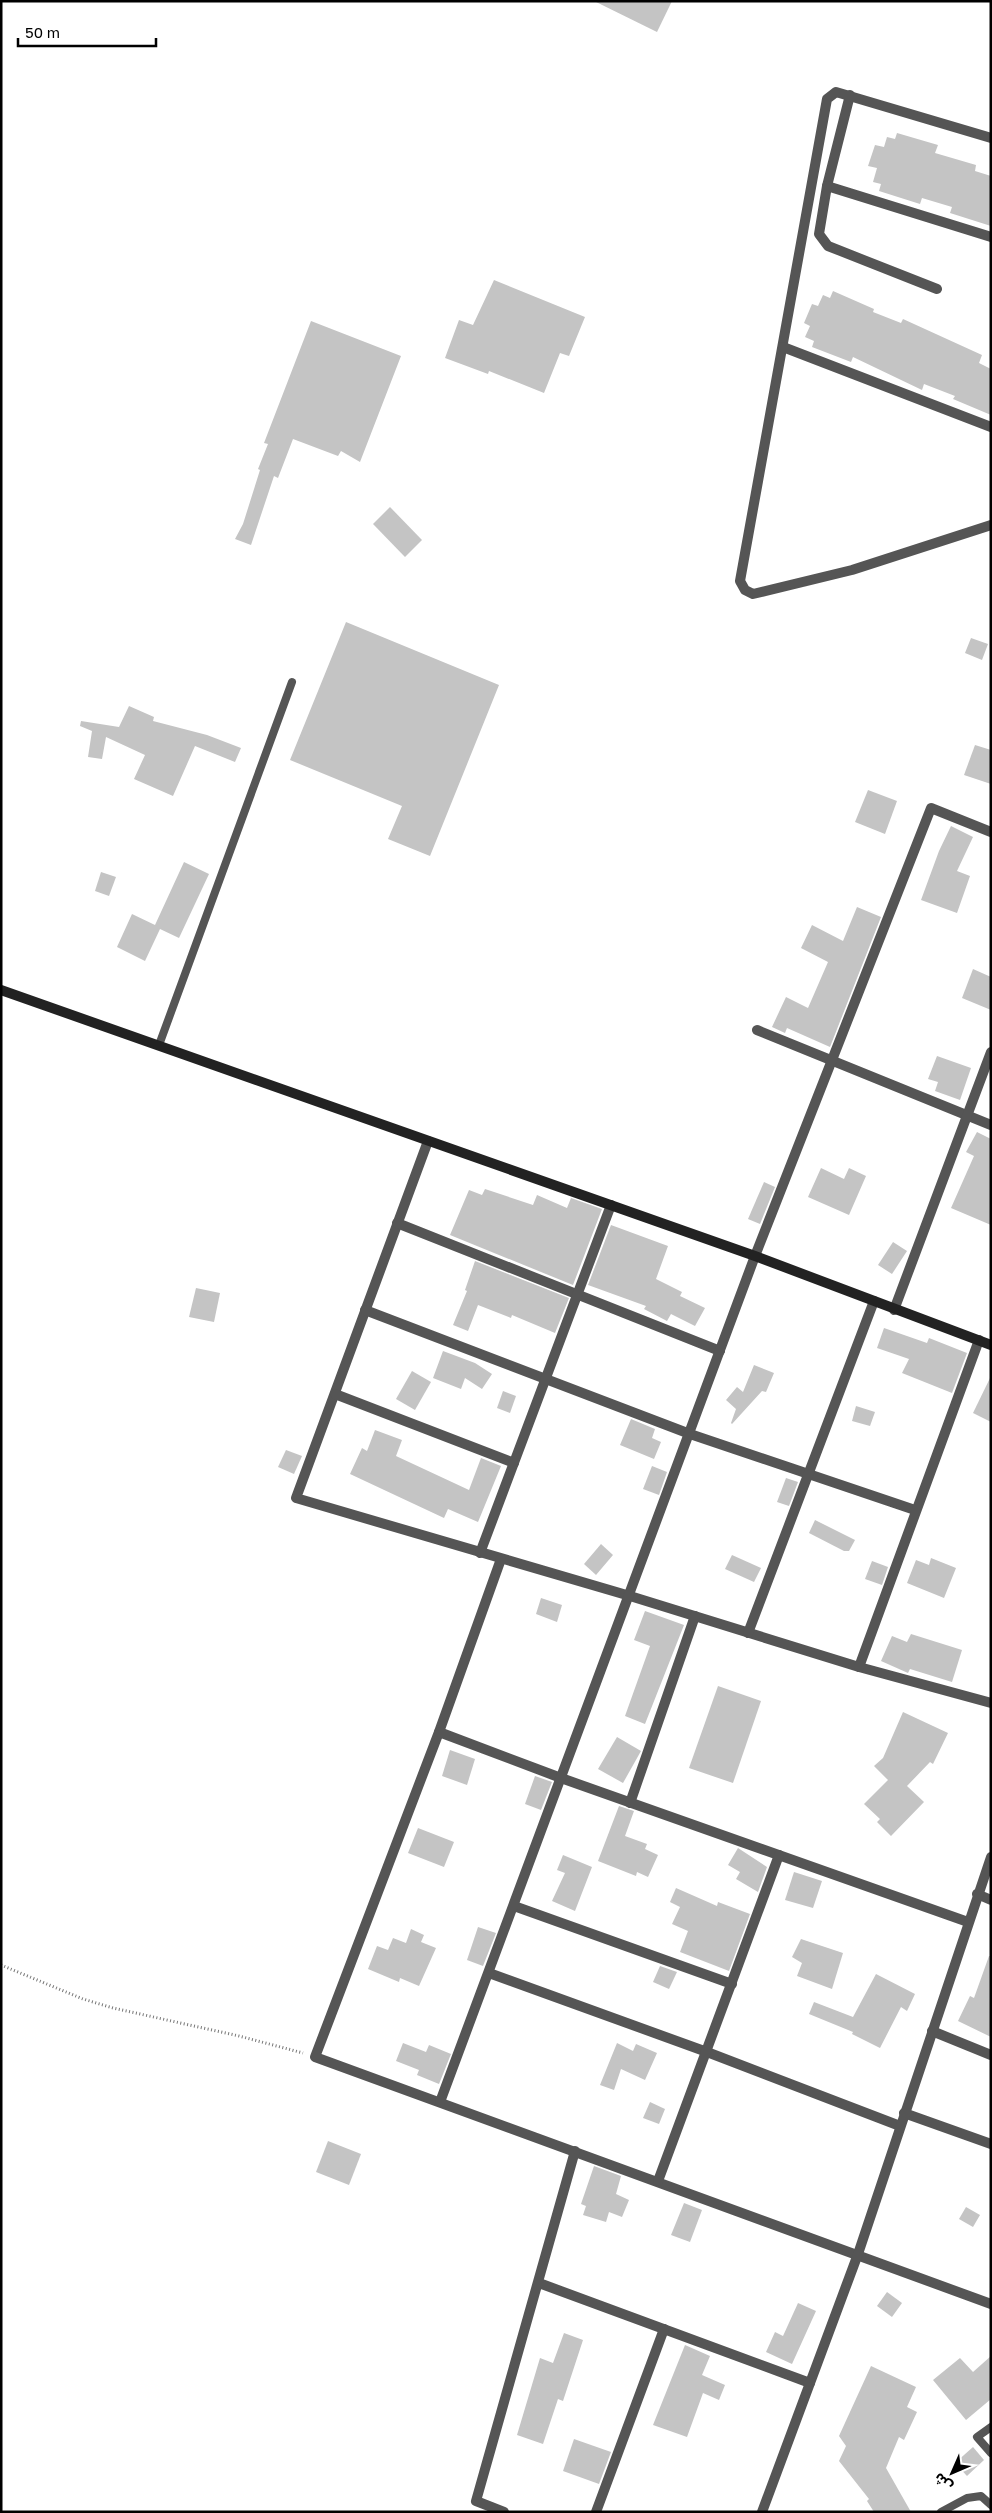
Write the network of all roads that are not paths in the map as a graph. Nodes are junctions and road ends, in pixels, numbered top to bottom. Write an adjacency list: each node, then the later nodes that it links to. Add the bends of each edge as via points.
1 (850, 96): 2 (street); 3 (street); 6 (street, via 836,92 827,99)
2 (991, 138)
3 (827, 186): 4 (street); 5 (street, via 819,234 821,240 828,246)
4 (991, 237)
5 (937, 289)
6 (783, 347): 7 (street); 8 (street, via 740,581 745,590 753,594 852,570)
7 (991, 427)
8 (991, 525)
9 (292, 682): 13 (lane)
10 (991, 832): 15 (street, via 931,808)
11 (1, 990): 13 (main road)
12 (757, 1030): 15 (street)
13 (159, 1045): 18 (main road)
14 (991, 1052): 16 (street)
15 (832, 1060): 16 (street); 21 (street)
16 (966, 1115): 17 (street); 25 (street)
17 (991, 1125)
18 (428, 1140): 19 (main road); 20 (street)
19 (611, 1204): 21 (main road); 22 (street)
20 (397, 1223): 22 (street); 24 (street)
21 (756, 1256): 23 (main road); 28 (street)
22 (578, 1294): 28 (street); 29 (street)
23 (874, 1301): 25 (main road); 33 (street)
24 (365, 1310): 29 (street); 30 (street)
25 (894, 1310): 26 (main road)
26 (979, 1340): 27 (main road); 34 (street)
27 (991, 1345)
28 (720, 1351): 31 (street)
29 (546, 1378): 31 (street); 32 (street)
30 (334, 1394): 32 (street); 35 (street, via 296,1498)
31 (690, 1434): 33 (street); 37 (street)
32 (514, 1463): 35 (street)
33 (809, 1474): 34 (street); 39 (street)
34 (915, 1510): 40 (street)
35 (480, 1553): 36 (street)
36 (501, 1559): 37 (street); 42 (street)
37 (630, 1596): 38 (street); 43 (street)
38 (695, 1616): 39 (street); 44 (street)
39 (748, 1633): 40 (street)
40 (859, 1667): 41 (street)
41 (991, 1703)
42 (439, 1732): 43 (street); 56 (street, via 315,2057)
43 (561, 1778): 44 (street); 49 (street)
44 (630, 1803): 45 (street)
45 (779, 1856): 50 (street); 52 (street)
46 (991, 1857): 47 (street)
47 (977, 1894): 48 (street); 50 (street)
48 (991, 1900)
49 (514, 1906): 51 (street); 52 (street)
50 (968, 1922): 53 (street)
51 (489, 1973): 54 (street); 56 (street)
52 (732, 1984): 54 (street)
53 (932, 2031): 55 (street); 57 (street)
54 (707, 2052): 58 (street); 61 (street)
55 (991, 2055)
56 (440, 2102): 60 (street)
57 (904, 2113): 58 (street); 59 (street)
58 (900, 2126): 62 (street)
59 (991, 2144)
60 (575, 2151): 61 (street); 63 (street)
61 (658, 2182): 62 (street)
62 (858, 2254): 64 (street); 66 (street)
63 (539, 2283): 65 (street); 70 (street, via 476,2500)
64 (991, 2304)
65 (664, 2329): 66 (street); 71 (street)
66 (810, 2383): 72 (street)
67 (991, 2427): 68 (lane, via 977,2437)
68 (991, 2453)
69 (991, 2506): 73 (lane, via 981,2496 967,2498)
70 (504, 2512)
71 (596, 2512)
72 (762, 2512)
73 (941, 2512)

